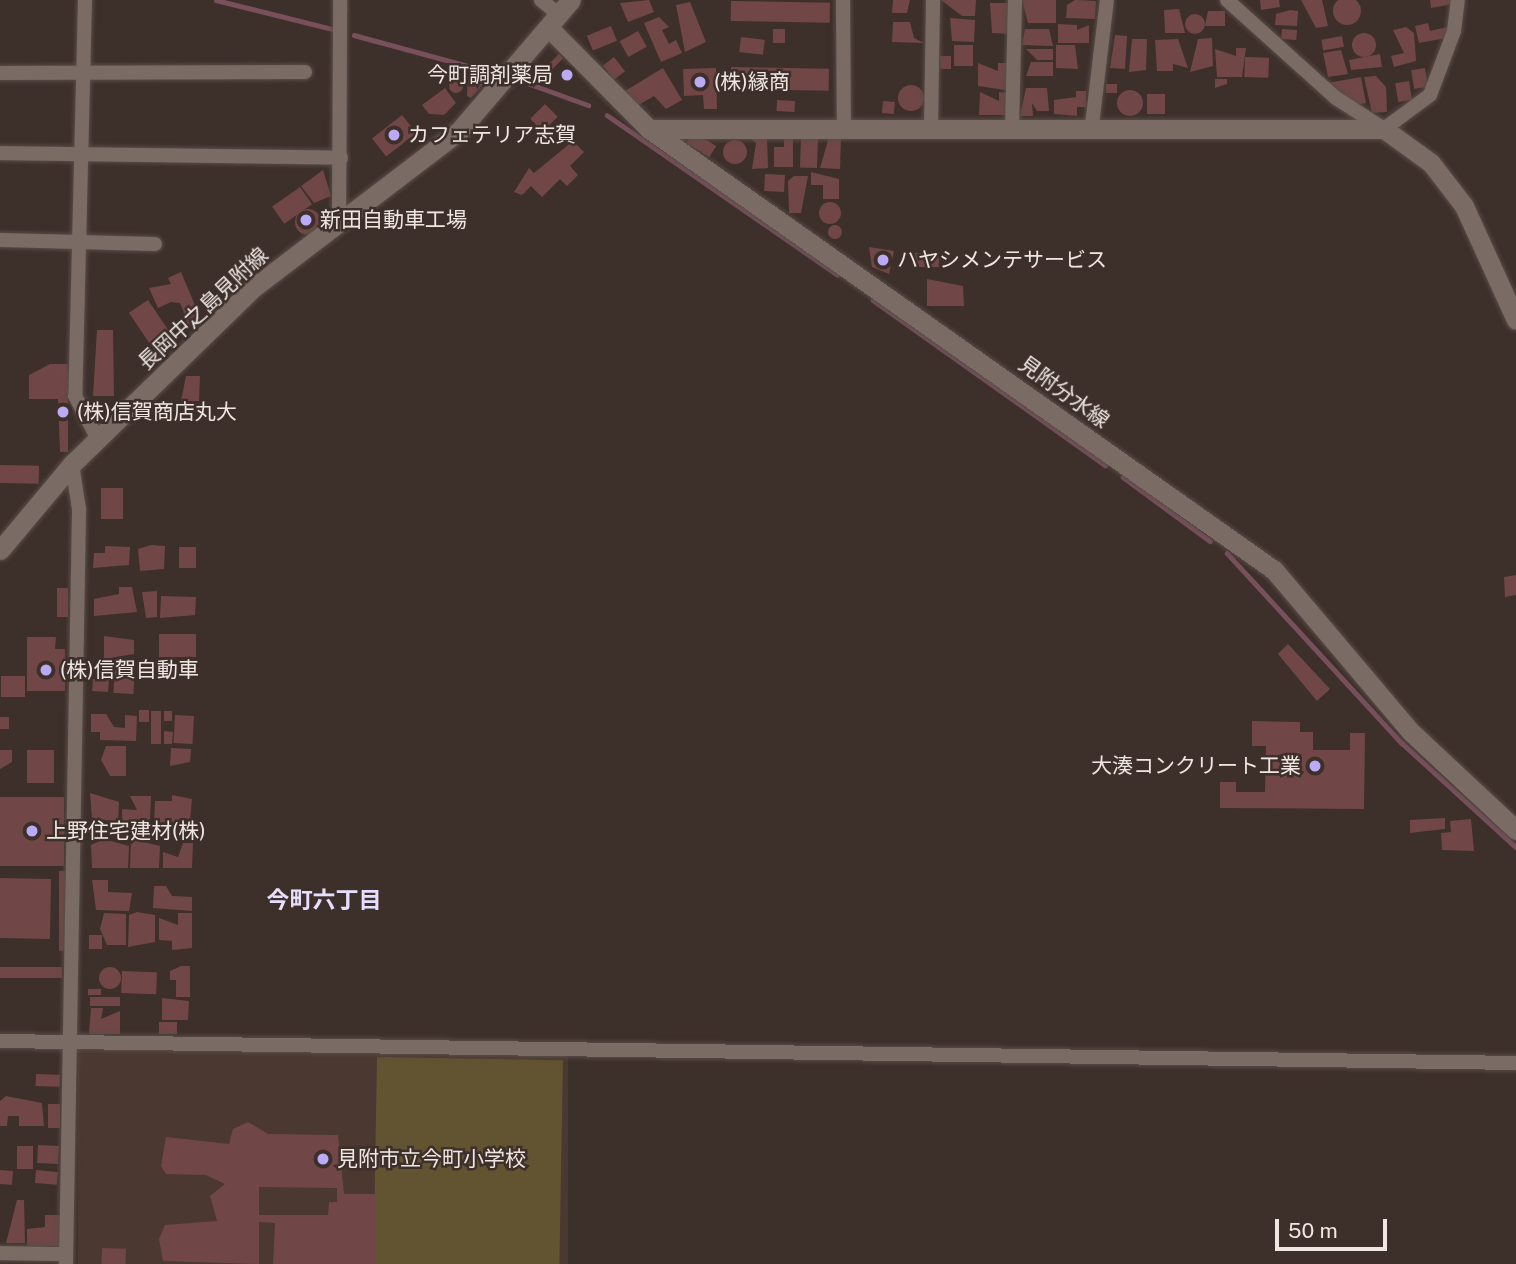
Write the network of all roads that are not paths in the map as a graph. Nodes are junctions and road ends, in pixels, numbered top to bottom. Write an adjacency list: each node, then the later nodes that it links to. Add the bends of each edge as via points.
1 (85, 0): 13 (street)
2 (340, 0): 22 (street)
3 (541, 0): 10 (street)
4 (843, 0): 18 (street)
5 (933, 0): 16 (street)
6 (1014, 0): 19 (street)
7 (1107, 0): 14 (street)
8 (1227, 0): 17 (street, via 1335,98)
9 (1458, 0): 17 (street, via 1454,31 1430,95)
10 (561, 15): 15 (main road, 見附分水線); 23 (main road, 長岡中之島見附線, via 459,131)
11 (305, 72): 13 (street)
12 (0, 73): 13 (street)
13 (83, 75): 21 (street)
14 (1092, 125): 17 (main road, via 1182,133); 19 (main road)
15 (649, 129): 18 (main road); 32 (main road, 見附分水線, via 1274,570 1410,732)
16 (931, 129): 18 (main road); 19 (main road)
17 (1384, 129): 27 (main road, via 1431,163 1464,206)
18 (844, 130)
19 (1012, 131)
20 (0, 153): 21 (street)
21 (82, 154): 22 (street); 25 (street)
22 (341, 158): 23 (street)
23 (339, 223): 28 (main road, 長岡中之島見附線, via 253,288)
24 (0, 240): 25 (street)
25 (80, 242): 26 (street); 28 (street, via 75,396)
26 (155, 244)
27 (1516, 320)
28 (98, 439): 29 (main road, 長岡中之島見附線)
29 (72, 464): 30 (main road, 長岡中之島見附線); 34 (street, via 79,509)
30 (6, 529): 31 (main road, 長岡中之島見附線)
31 (0, 550)
32 (1516, 830)
33 (0, 1041): 34 (street)
34 (70, 1043): 35 (street); 37 (street)
35 (1516, 1063)
36 (0, 1253): 37 (street)
37 (66, 1259)

